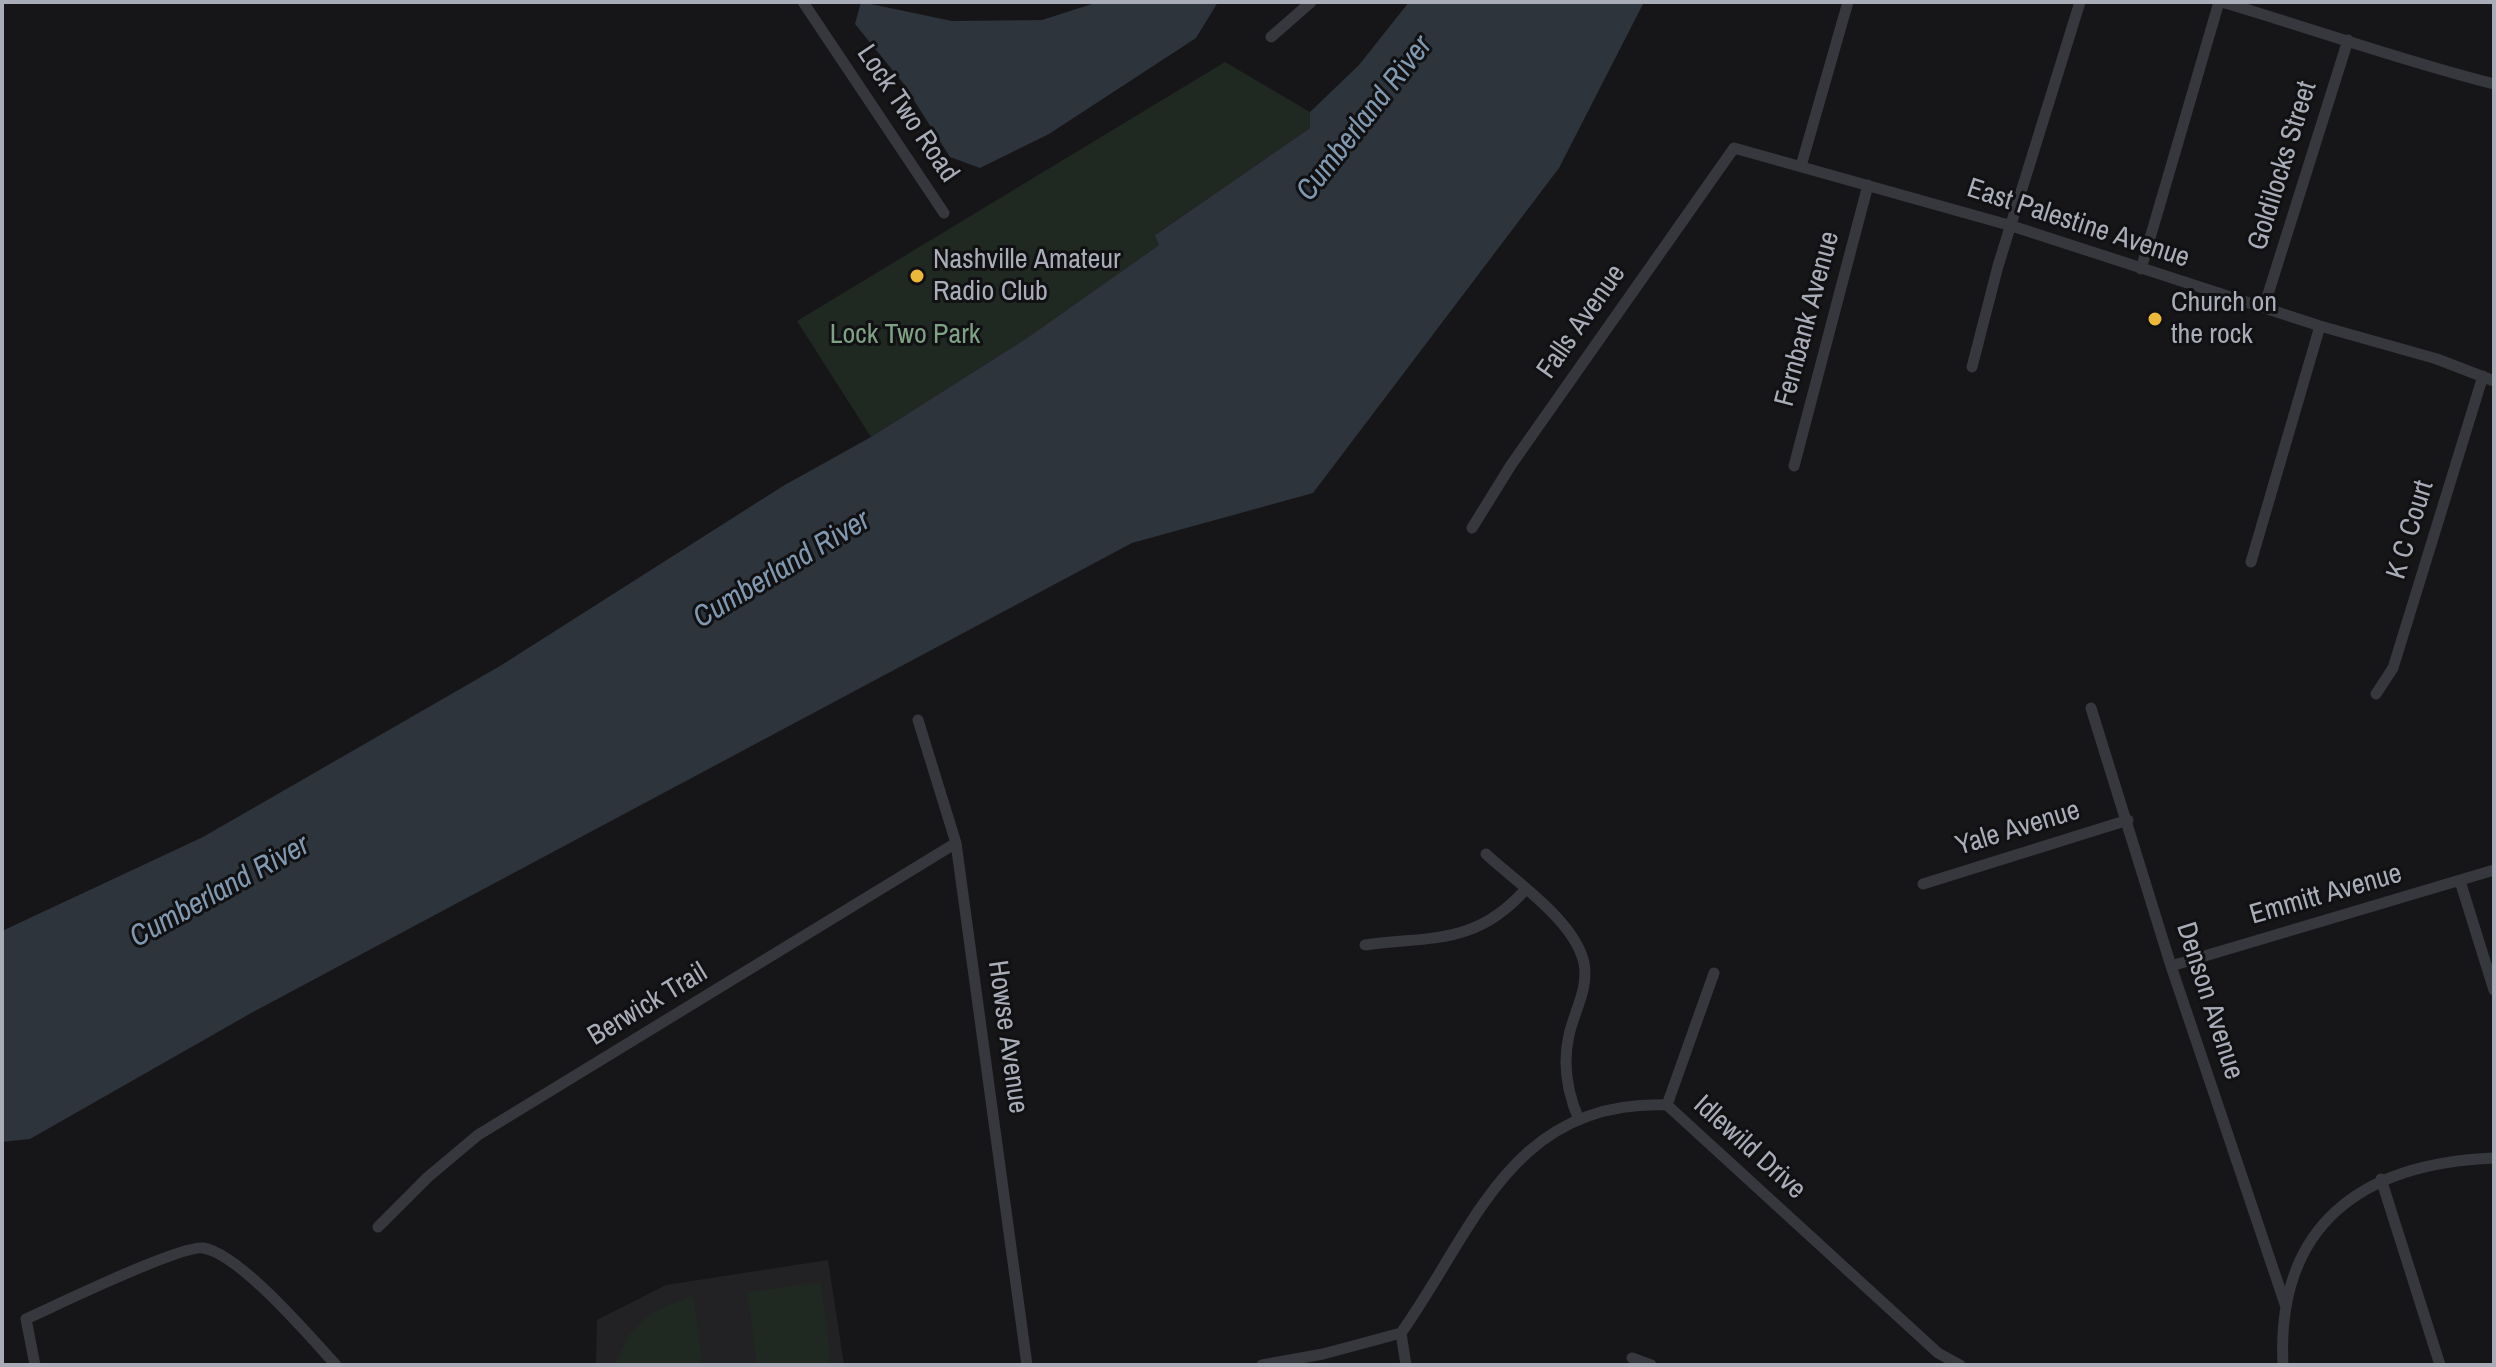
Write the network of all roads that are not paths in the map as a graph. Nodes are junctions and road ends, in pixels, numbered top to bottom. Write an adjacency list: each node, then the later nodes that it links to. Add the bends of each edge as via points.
1 (803, 2): 12 (street, Lock Two Road)
2 (1311, 2): 6 (street)
3 (1848, 2): 10 (street)
4 (2080, 2): 13 (street)
5 (2220, 2): 7 (street); 14 (street)
6 (1271, 37)
7 (2348, 40): 8 (street, via 2410,63); 15 (street, Goldilocks Street)
8 (2494, 84)
9 (1736, 148): 10 (street, East Palestine Avenue); 20 (street, Falls Avenue, via 1519,453)
10 (1801, 166): 11 (street, East Palestine Avenue)
11 (1868, 185): 13 (street, East Palestine Avenue); 19 (street, Fernbank Avenue)
12 (944, 213)
13 (2012, 226): 14 (street, East Palestine Avenue); 17 (street)
14 (2141, 269): 15 (street, East Palestine Avenue)
15 (2264, 307): 16 (street, East Palestine Avenue)
16 (2320, 326): 18 (street, East Palestine Avenue); 21 (street)
17 (1972, 367)
18 (2489, 378): 22 (street, K C Court, via 2393,668)
19 (1794, 466)
20 (1472, 528)
21 (2251, 562)
22 (2376, 694)
23 (2091, 708): 25 (street, Denson Avenue)
24 (918, 720): 26 (street, Howse Avenue)
25 (2128, 820): 30 (street, Yale Avenue); 33 (street, Denson Avenue)
26 (956, 843): 40 (street, Berwick Trail, via 478,1135); 46 (street, Howse Avenue)
27 (1486, 854): 31 (street)
28 (2494, 870): 29 (street, Emmitt Avenue)
29 (2460, 881): 33 (street, Emmitt Avenue); 35 (street)
30 (1923, 884)
31 (1525, 890): 32 (street, via 1503,914 1471,930); 37 (street, via 1561,921 1584,964 1565,1065)
32 (1365, 945)
33 (2171, 966): 41 (street, Denson Avenue)
34 (1714, 973): 36 (street)
35 (2494, 990)
36 (1667, 1105): 37 (street, Idlewild Drive, via 1634,1104); 50 (street, Idlewild Drive, via 1938,1353)
37 (1579, 1120): 42 (street, Idlewild Drive, via 1524,1152 1474,1217)
38 (2494, 1158): 39 (street, via 2448,1160)
39 (2381, 1179): 41 (street, via 2323,1223 2300,1258); 52 (street)
40 (378, 1227)
41 (2286, 1307): 51 (street)
42 (1401, 1333): 47 (street); 48 (street)
43 (1632, 1358): 49 (street)
44 (35, 1365): 45 (street, via 26,1319 202,1247 244,1270)
45 (336, 1365)
46 (1027, 1365)
47 (1262, 1365)
48 (1406, 1365)
49 (1651, 1365)
50 (1960, 1365)
51 (2283, 1365)
52 (2440, 1365)

